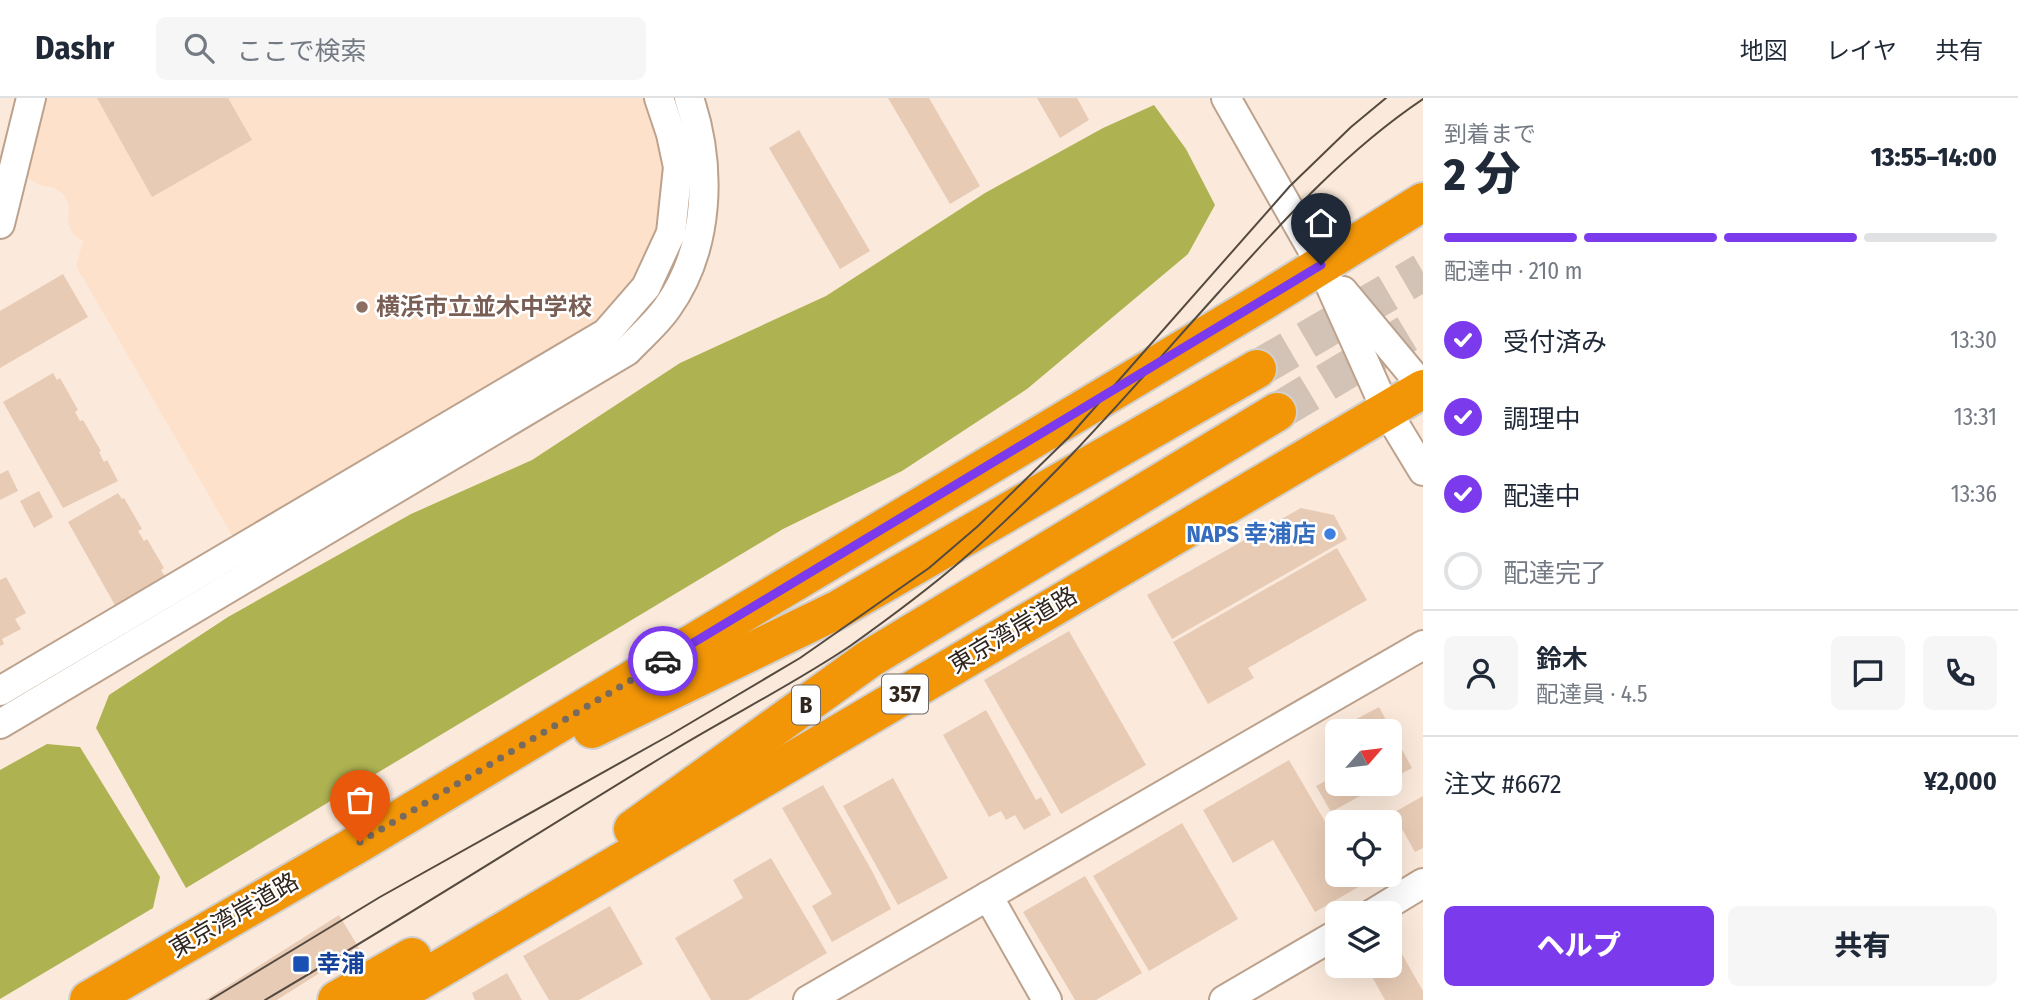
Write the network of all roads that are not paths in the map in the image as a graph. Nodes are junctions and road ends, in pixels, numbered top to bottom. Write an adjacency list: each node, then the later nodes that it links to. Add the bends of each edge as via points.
1 (32, 98): 6 (street)
2 (659, 98): 14 (street, via 678,167 671,233 646,287 606,333)
3 (689, 98): 15 (street, via 705,178 691,263 667,309 627,351)
4 (1226, 98): 7 (street)
5 (1423, 202): 7 (highway, 東京湾岸道路)
6 (0, 224)
7 (1321, 265): 9 (street); 10 (street); 16 (highway, 東京湾岸道路)
8 (1258, 369): 16 (highway, via 839,609)
9 (1423, 388): 10 (highway, 東京湾岸道路 / 357)
10 (1386, 410): 12 (street); 23 (highway, 東京湾岸道路 / 357)
11 (1278, 412): 22 (highway, B, via 869,659 618,840)
12 (1423, 471)
13 (1423, 645): 18 (street)
14 (0, 691)
15 (0, 724)
16 (360, 842): 21 (highway, 東京湾岸道路)
17 (1423, 883): 19 (street)
18 (988, 896): 24 (street); 25 (street)
19 (1393, 901)
20 (1325, 941): 26 (street)
21 (89, 1000)
22 (337, 1000)
23 (387, 1000)
24 (808, 1000)
25 (1047, 1000)
26 (1224, 1000)

